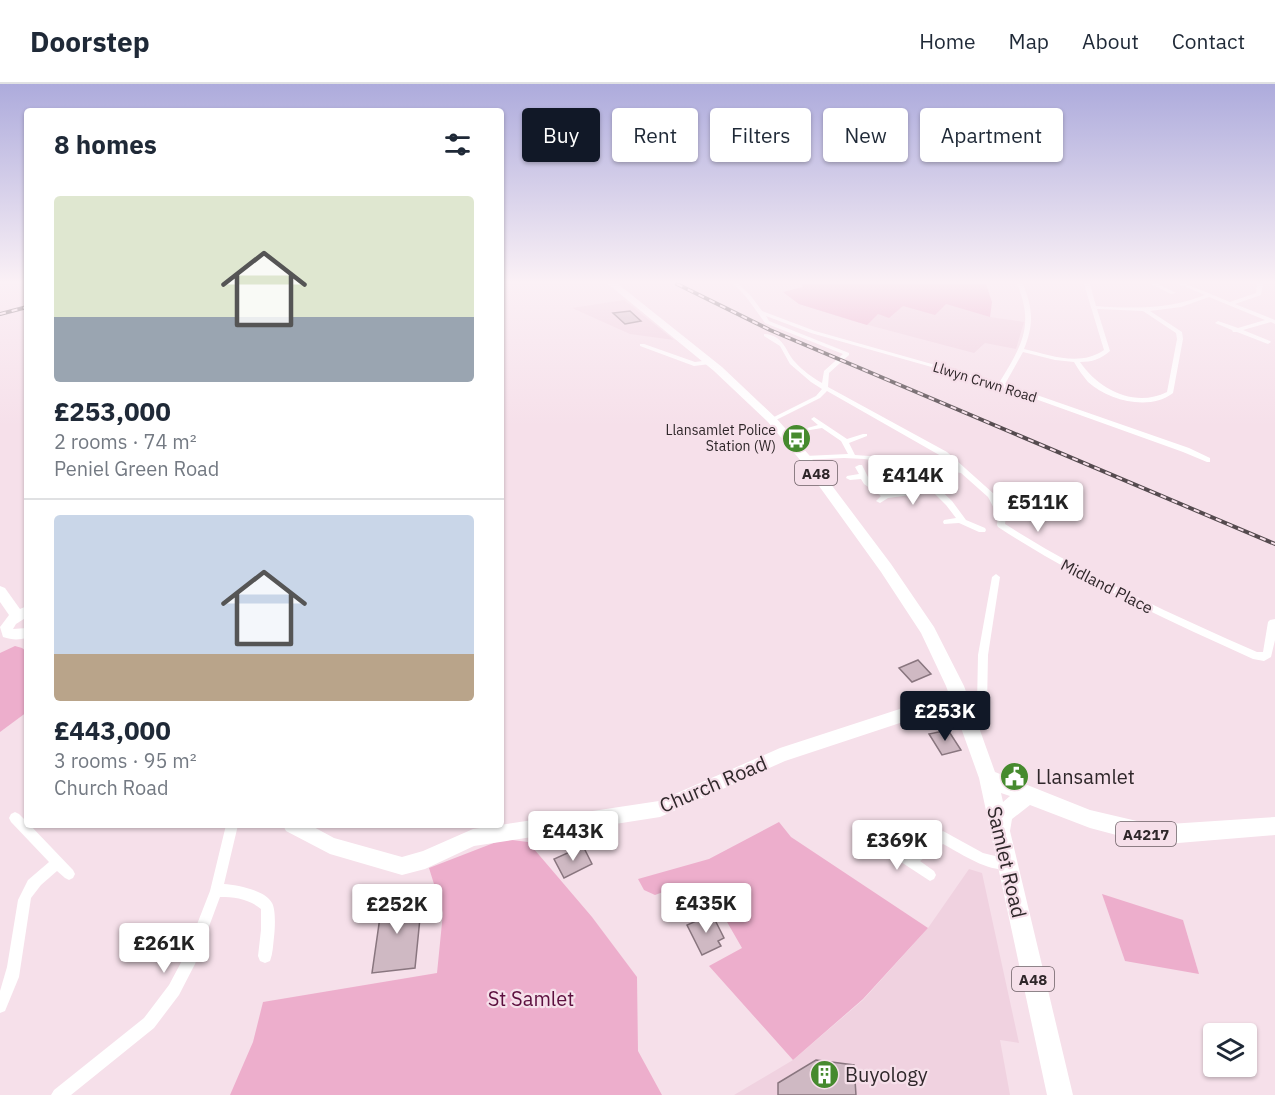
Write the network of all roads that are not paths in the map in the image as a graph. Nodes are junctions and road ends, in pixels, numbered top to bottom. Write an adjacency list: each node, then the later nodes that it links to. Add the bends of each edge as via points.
1 (671, 331): 13 (main road, A48)
2 (803, 331): 7 (street, Llwyn Crwn Road)
3 (1028, 331): 11 (street)
4 (1101, 331): 12 (street, via 1107,351 1101,357)
5 (1178, 331): 12 (street, via 1170,393 1164,398 1113,394 1089,379)
6 (1235, 331): 9 (street)
7 (809, 334): 14 (street, Llwyn Crwn Road); 15 (street, via 847,354 826,372)
8 (766, 335): 15 (street, Midland Place, via 782,345 792,363)
9 (1268, 342)
10 (642, 345): 13 (street, via 694,364)
11 (1022, 350): 12 (street); 14 (street)
12 (1076, 360)
13 (710, 362): 17 (main road, A48)
14 (1000, 386): 24 (street, Llwyn Crwn Road)
15 (825, 389): 17 (street, via 818,397); 27 (street, Midland Place, via 930,444)
16 (813, 419): 18 (street)
17 (772, 420): 23 (main road, A48)
18 (821, 426): 19 (street); 21 (street)
19 (806, 430)
20 (865, 435): 21 (street)
21 (845, 442): 22 (street)
22 (853, 457): 23 (street); 25 (street)
23 (805, 458): 40 (main road, A48, via 907,597 944,661)
24 (1207, 460)
25 (919, 465): 27 (street); 30 (street, via 924,479)
26 (859, 467): 28 (street)
27 (963, 471): 37 (street, Midland Place, via 995,501 1002,516 1001,525 1067,566 1151,609 1264,657 1268,654)
28 (863, 476): 29 (street); 30 (street, via 883,499)
29 (849, 478)
30 (934, 489): 31 (street)
31 (961, 520): 32 (street); 33 (street)
32 (947, 522)
33 (982, 530)
34 (996, 578): 40 (street, via 983,655 982,705)
35 (0, 591): 36 (street)
36 (22, 614): 39 (street, via 7,625)
37 (1273, 622)
38 (24, 634): 39 (street)
39 (4, 635)
40 (962, 708): 41 (main road, A48); 48 (street, Church Road, via 912,712 780,755 660,808 473,838 402,866 330,845)
41 (988, 778): 42 (main road, Samlet Road / A4217); 49 (main road, Samlet Road / A48)
42 (1028, 795): 44 (main road, Samlet Road / A4217, via 1145,834); 49 (main road, via 1002,815)
43 (15, 818): 46 (street)
44 (1275, 826)
45 (24, 828): 52 (street)
46 (24, 828)
47 (231, 828): 56 (street)
48 (298, 828)
49 (1002, 838): 53 (main road, Samlet Road / A48)
50 (882, 843): 51 (street)
51 (910, 861): 53 (street, via 943,837 981,859); 55 (street)
52 (57, 863): 54 (street); 58 (street, via 34,882 23,902 16,960)
53 (1008, 864): 60 (main road, Samlet Road / A48)
54 (69, 874)
55 (930, 875)
56 (216, 891): 57 (street, via 248,894 267,906); 59 (street, via 190,959 174,990 149,1023)
57 (265, 956)
58 (0, 1006)
59 (59, 1095)
60 (1059, 1095)

